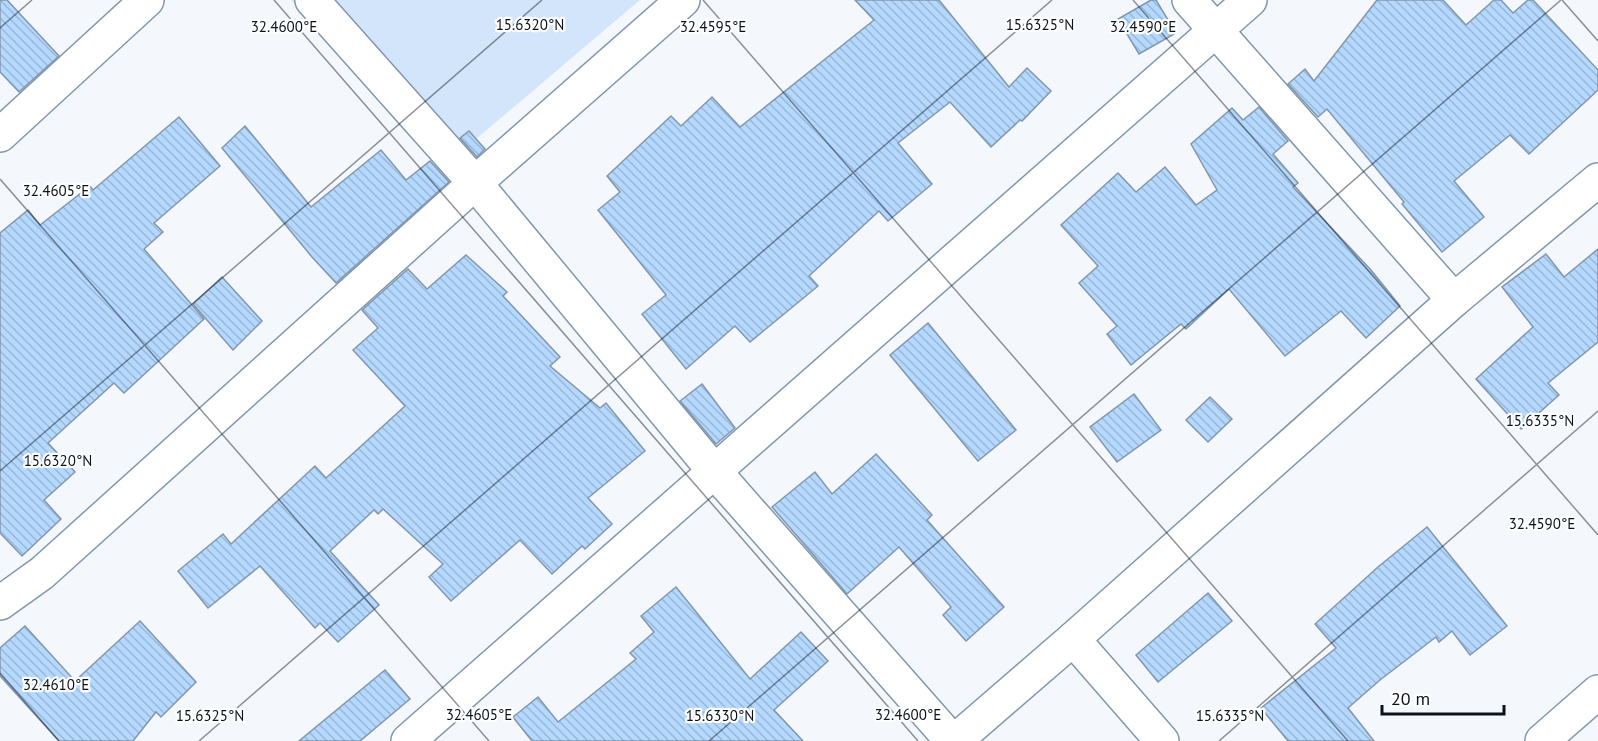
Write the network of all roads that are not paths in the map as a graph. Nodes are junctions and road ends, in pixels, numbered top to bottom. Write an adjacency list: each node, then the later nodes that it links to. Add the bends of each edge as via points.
1 (147, 0): 7 (street)
2 (312, 0): 9 (street)
3 (683, 0): 9 (street)
4 (1189, 0): 6 (street)
5 (1250, 0): 6 (street)
6 (1215, 30): 10 (street); 11 (street)
7 (0, 135)
8 (1598, 180): 10 (street)
9 (475, 183): 11 (street); 12 (street, via 42,573)
10 (1454, 300): 13 (street)
11 (715, 472): 15 (street); 16 (street)
12 (0, 603)
13 (1073, 639): 16 (street); 17 (street)
14 (1598, 692): 18 (street)
15 (408, 741)
16 (953, 741)
17 (1162, 741)
18 (1542, 741)

